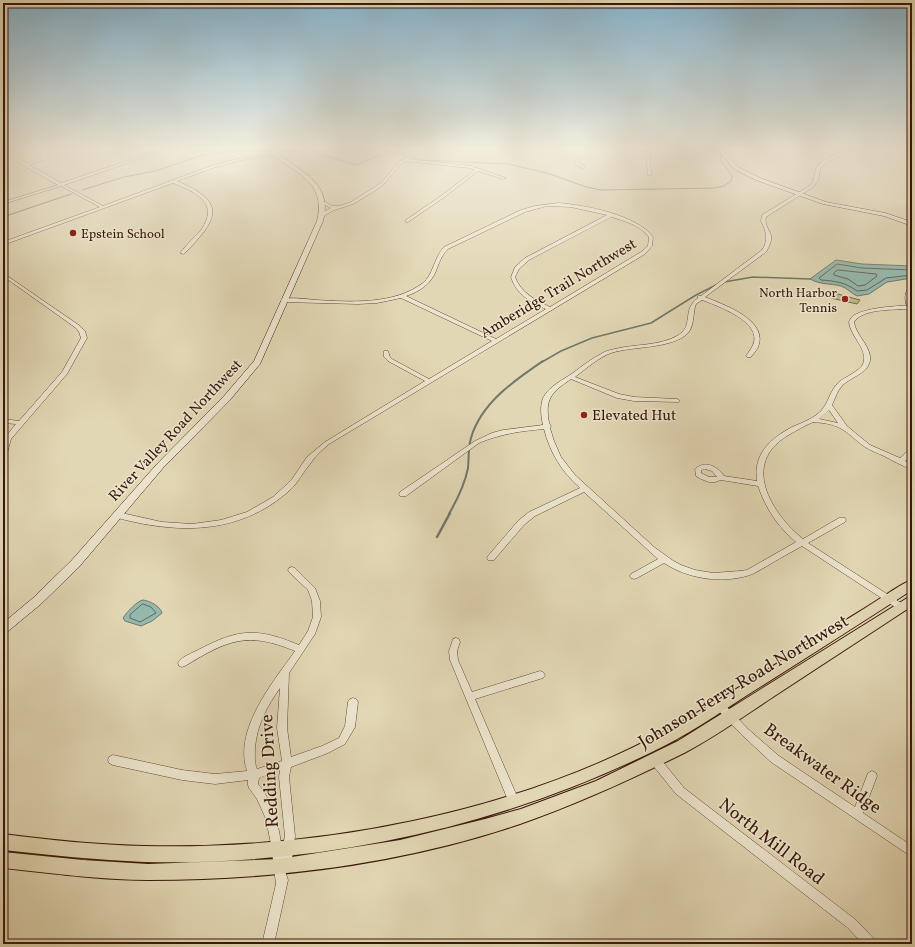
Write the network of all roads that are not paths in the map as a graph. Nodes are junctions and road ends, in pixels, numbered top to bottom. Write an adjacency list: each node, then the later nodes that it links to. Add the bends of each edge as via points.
1 (41, 191): 11 (street)
2 (74, 191): 13 (street)
3 (145, 191): 13 (street)
4 (195, 191): 20 (street, via 206,201 211,211 210,219)
5 (319, 191): 12 (street)
6 (371, 191): 14 (street)
7 (449, 191): 17 (street)
8 (792, 191): 10 (street)
9 (803, 191): 10 (street)
10 (800, 194): 18 (street); 26 (street, via 764,216 763,221 770,238 764,251)
11 (3, 203)
12 (324, 203): 14 (street); 15 (street, River Valley Road Northwest)
13 (104, 206): 19 (street)
14 (342, 207): 15 (street)
15 (322, 215): 27 (street, River Valley Road Northwest)
16 (611, 215): 25 (street, Amberidge Trail Northwest, via 568,205 547,205 528,209 446,248 438,256 429,281); 29 (street, via 527,260 517,268 513,278 518,289 530,299); 29 (street, Amberidge Trail Northwest, via 632,222 643,229 651,237 650,246 643,253)
17 (408, 221)
18 (912, 224)
19 (3, 244)
20 (182, 253)
21 (3, 274): 22 (street)
22 (10, 279): 23 (street); 39 (street, via 78,327 84,334 83,342 65,373)
23 (3, 282)
24 (912, 287): 28 (street, via 908,298)
25 (401, 296): 27 (street, Amberidge Trail Northwest, via 367,302); 30 (street)
26 (700, 298): 32 (street, via 732,310 749,322 757,338 756,346); 33 (street, via 690,308 690,325 682,336 609,352)
27 (284, 300): 50 (street, River Valley Road Northwest, via 257,362 228,398 160,466)
28 (911, 308): 36 (street, via 868,311 854,318 851,329 866,349 868,360 863,369 839,385)
29 (550, 309): 30 (street, Amberidge Trail Northwest)
30 (496, 341): 34 (street, Amberidge Trail Northwest)
31 (386, 352): 34 (street, via 390,360)
32 (749, 356)
33 (571, 377): 35 (street, via 621,397); 40 (street, via 554,389 547,399 544,411)
34 (429, 381): 50 (street, Amberidge Trail Northwest, via 327,443 311,458 287,489 251,513 222,522 190,526 166,525)
35 (677, 401)
36 (829, 406): 37 (street); 41 (street)
37 (813, 420): 41 (street); 47 (street, via 783,435 768,448 762,456 760,466)
38 (3, 421): 39 (street)
39 (21, 423): 43 (street, via 8,439)
40 (548, 427): 48 (street, via 560,461); 49 (street, via 511,430 489,436)
41 (845, 427): 44 (street, via 868,446)
42 (912, 451): 44 (street)
43 (3, 457)
44 (901, 461): 45 (street)
45 (912, 466)
46 (721, 478): 47 (street)
47 (761, 484): 52 (street, via 774,514)
48 (585, 489): 53 (street, via 532,514); 54 (street)
49 (403, 494)
50 (117, 515): 61 (street, River Valley Road Northwest, via 65,574)
51 (842, 520): 52 (street)
52 (801, 542): 54 (street, via 749,572 731,576 696,573); 58 (street)
53 (491, 558)
54 (664, 559): 56 (street)
55 (292, 570): 63 (street, Redding Drive, via 311,588 318,618)
56 (634, 576)
57 (912, 584): 58 (main road, Johnson Ferry Road Northwest)
58 (889, 599): 60 (street); 69 (main road, Johnson Ferry Road Northwest)
59 (912, 600): 60 (main road, Johnson Ferry Road Northwest)
60 (901, 607): 70 (main road, Johnson Ferry Road Northwest)
61 (3, 629)
62 (456, 642): 67 (street, via 454,660)
63 (300, 649): 64 (street, via 284,642 251,635 236,637); 65 (street, Redding Drive)
64 (182, 663)
65 (285, 673): 73 (street, Redding Drive, via 282,728); 74 (street, Redding Drive, via 265,702 251,736 250,764)
66 (540, 675): 67 (street)
67 (470, 697): 76 (street)
68 (353, 702): 73 (street, via 350,727 342,741 325,750)
69 (720, 706): 70 (street, Breakwater Ridge); 76 (main road, Johnson Ferry Road Northwest, via 617,762)
70 (731, 717): 72 (main road, Johnson Ferry Road Northwest); 77 (street, Breakwater Ridge, via 775,758)
71 (113, 760): 74 (street, via 182,775 215,778)
72 (655, 760): 82 (main road, Johnson Ferry Road Northwest, via 563,801 485,827 400,848); 84 (street, North Mill Road, via 680,791 852,924)
73 (287, 763): 74 (street); 79 (street, Redding Drive, via 284,777 290,836)
74 (254, 776): 79 (street, Redding Drive, via 253,785 265,800)
75 (872, 776): 77 (street)
76 (514, 801): 79 (main road, Johnson Ferry Road Northwest, via 382,834)
77 (857, 815): 80 (street, Breakwater Ridge)
78 (3, 842): 79 (main road, Johnson Ferry Road Northwest, via 143,854 218,853)
79 (282, 848): 82 (street, Redding Drive)
80 (912, 852)
81 (3, 860): 82 (main road, Johnson Ferry Road Northwest, via 148,872)
82 (282, 872): 83 (street)
83 (268, 944)
84 (871, 944)

